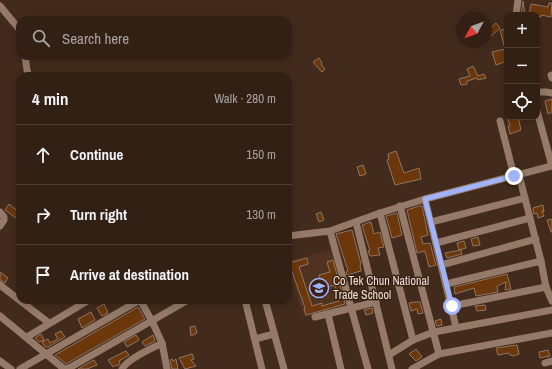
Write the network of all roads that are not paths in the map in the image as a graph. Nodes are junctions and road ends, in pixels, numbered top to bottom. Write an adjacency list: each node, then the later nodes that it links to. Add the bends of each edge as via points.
1 (518, 0): 3 (street)
2 (0, 6): 4 (street)
3 (516, 12)
4 (16, 25)
5 (26, 60): 6 (street)
6 (28, 72)
7 (552, 91): 8 (street)
8 (540, 92)
9 (540, 120): 11 (street)
10 (500, 121): 13 (street)
11 (551, 155): 12 (street)
12 (552, 166): 13 (street)
13 (516, 175): 14 (street); 15 (street)
14 (525, 198): 19 (street); 21 (street)
15 (425, 199): 16 (street); 21 (street)
16 (400, 206): 18 (street); 51 (street)
17 (0, 212): 22 (street, via 4,220)
18 (380, 213): 20 (street); 56 (street)
19 (530, 218): 25 (street); 26 (street)
20 (356, 222): 23 (street); 34 (street)
21 (431, 222): 26 (street)
22 (0, 226)
23 (330, 232): 24 (street); 43 (street)
24 (292, 236)
25 (536, 239): 27 (street); 28 (street)
26 (436, 243): 28 (street)
27 (541, 261): 29 (street); 31 (street)
28 (441, 265): 29 (street)
29 (446, 284): 42 (street)
30 (0, 285): 32 (street)
31 (546, 287): 33 (street); 42 (street)
32 (16, 297)
33 (552, 301)
34 (376, 302): 43 (street); 60 (street)
35 (24, 304): 49 (street)
36 (82, 304): 49 (street)
37 (133, 304): 58 (street)
38 (142, 304): 48 (street)
39 (181, 304): 48 (street)
40 (246, 304): 55 (street)
41 (267, 304): 53 (street)
42 (452, 306): 50 (street)
43 (351, 308): 45 (street); 69 (street)
44 (552, 310): 50 (street)
45 (328, 314): 47 (street); 68 (street)
46 (0, 316): 54 (street)
47 (315, 317)
48 (152, 321): 57 (street); 58 (street, via 71,367 63,368)
49 (49, 323): 54 (street)
50 (456, 328): 51 (street)
51 (434, 332): 56 (street); 59 (street)
52 (552, 333): 59 (street)
53 (274, 334): 55 (street); 67 (street)
54 (27, 337): 58 (street)
55 (256, 339): 66 (street)
56 (413, 340): 60 (street)
57 (162, 343): 64 (street, via 124,365); 65 (street)
58 (45, 354): 63 (street)
59 (439, 354): 71 (street)
60 (389, 355): 70 (street)
61 (0, 361): 62 (street)
62 (11, 369)
63 (20, 369)
64 (122, 369)
65 (167, 369)
66 (262, 369)
67 (284, 369)
68 (340, 369)
69 (368, 369)
70 (392, 369)
71 (412, 369)

